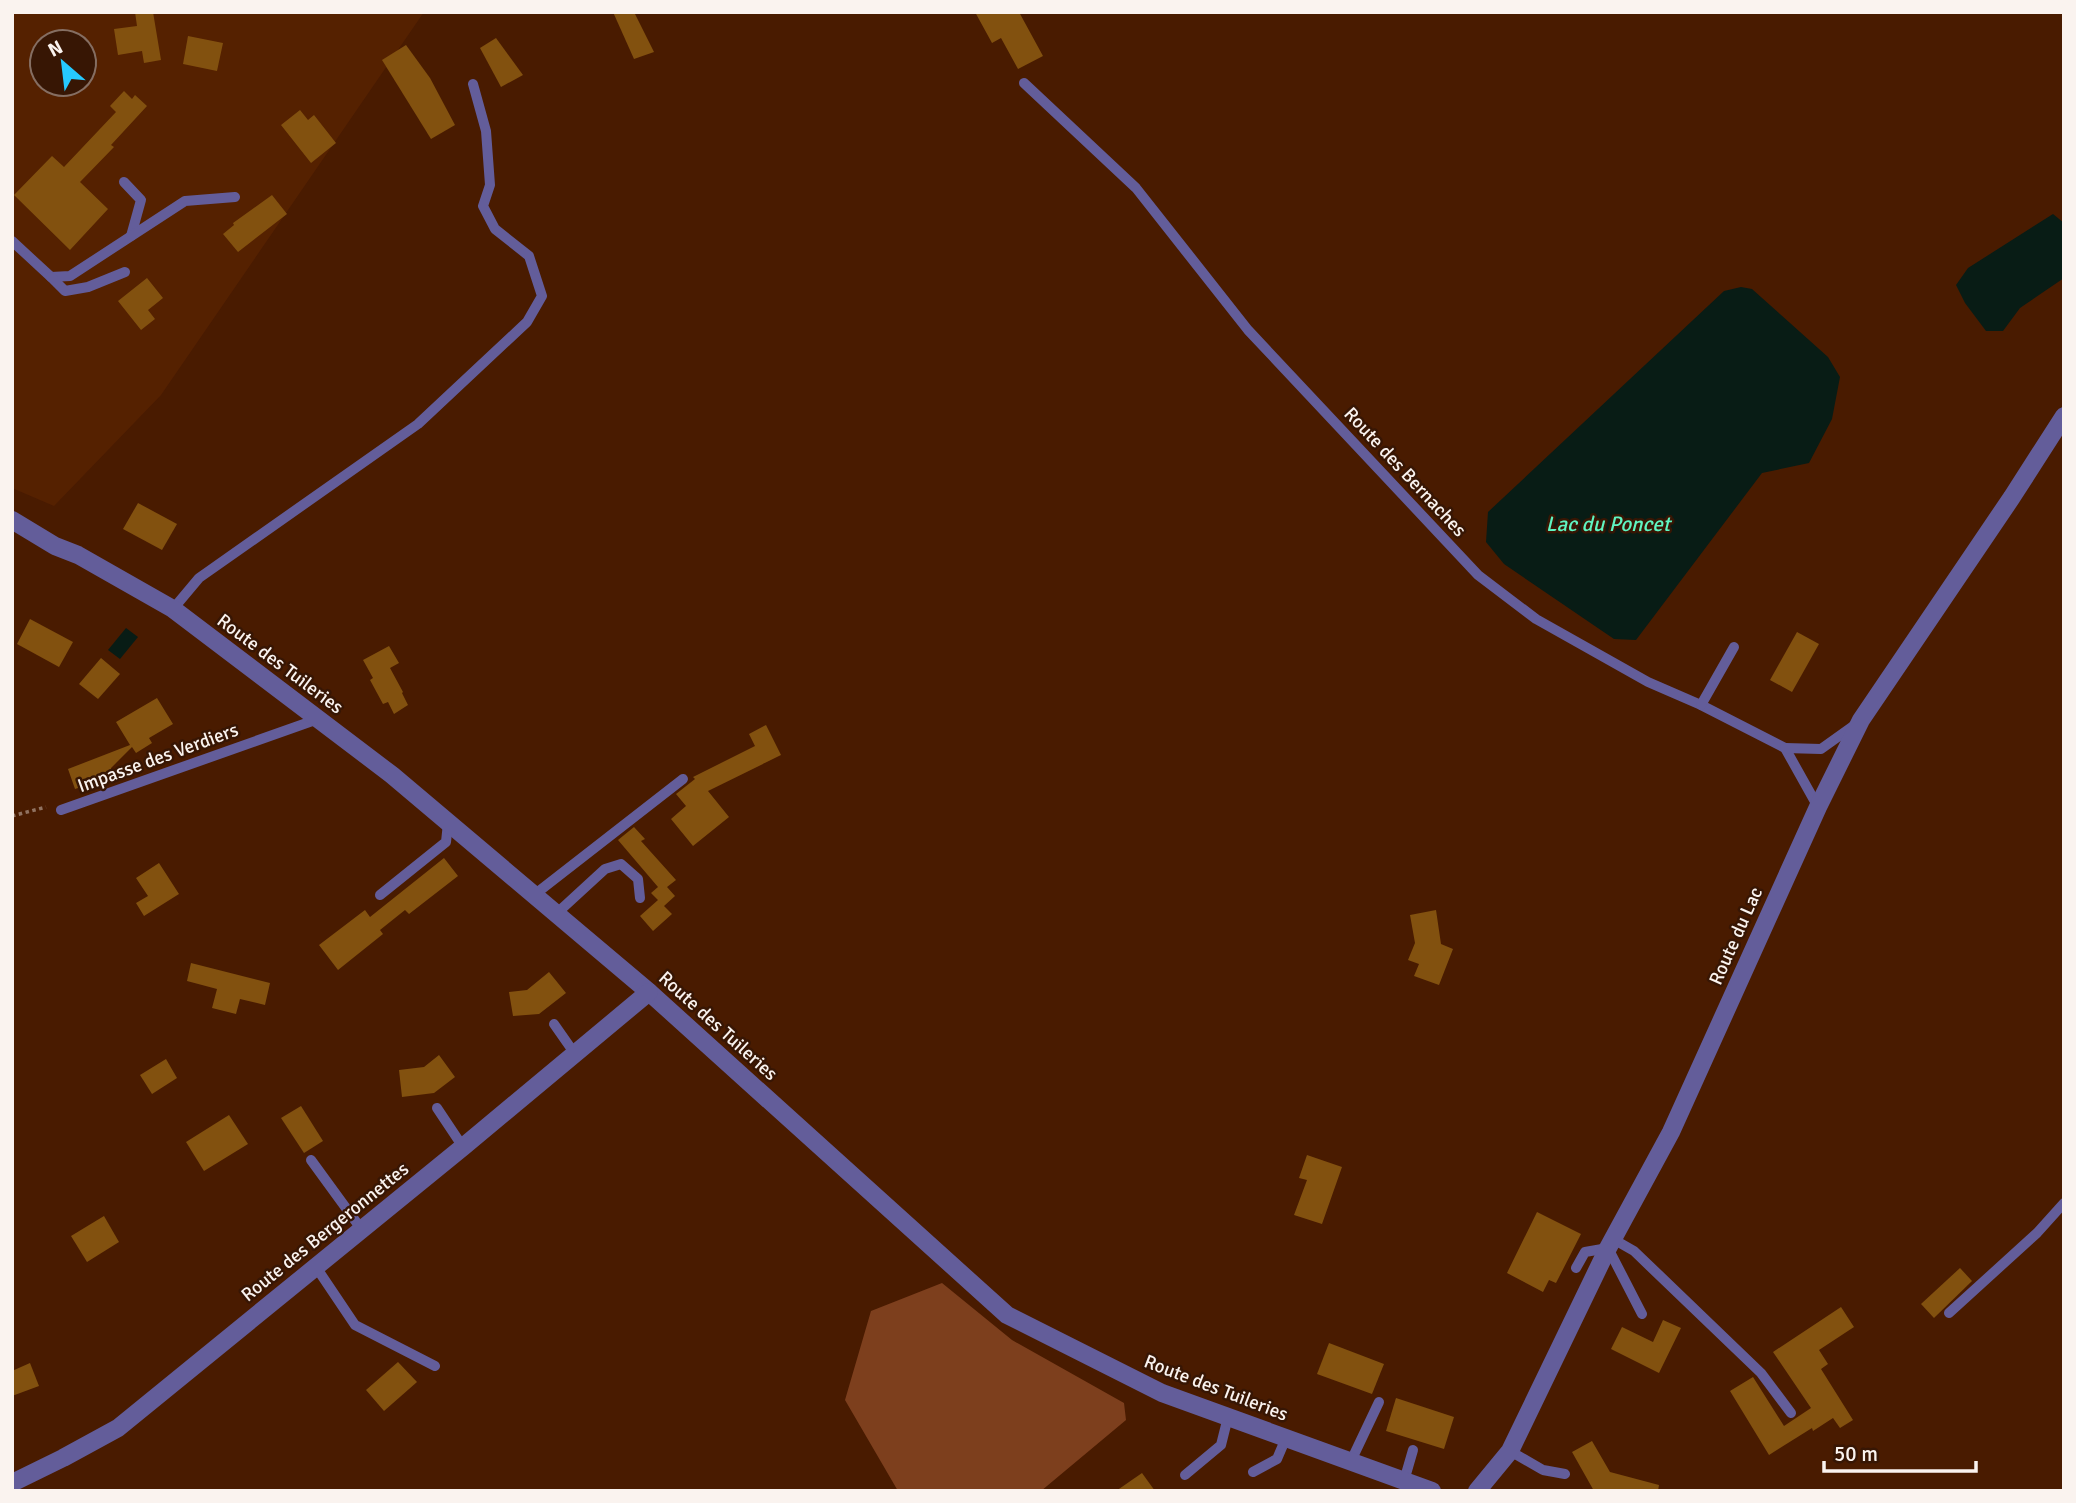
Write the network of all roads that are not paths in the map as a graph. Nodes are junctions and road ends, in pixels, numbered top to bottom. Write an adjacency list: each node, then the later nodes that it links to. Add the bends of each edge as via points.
1 (1024, 83): 13 (lane, Route des Bernaches, via 1136,188 1248,330 1478,575 1536,619 1648,682)
2 (473, 84): 11 (lane, via 486,131 490,184 483,206 495,229 529,256 542,296 527,323 418,424 199,578)
3 (124, 182): 5 (lane, via 141,200)
4 (235, 197): 5 (lane, via 186,201)
5 (131, 236): 8 (lane, via 70,276)
6 (12, 241): 8 (lane)
7 (125, 272): 8 (lane, via 65,291)
8 (51, 278)
9 (2064, 416): 15 (street, Route du Lac)
10 (12, 520): 11 (street, Route des Tuileries)
11 (173, 609): 14 (street, Route des Tuileries)
12 (1734, 648): 13 (lane)
13 (1701, 705): 16 (lane, Route des Bernaches)
14 (318, 719): 19 (lane, Impasse des Verdiers); 20 (street, Route des Tuileries)
15 (1861, 720): 16 (lane, via 1821,749); 18 (street, Route du Lac)
16 (1785, 748): 18 (lane)
17 (683, 779): 22 (lane)
18 (1818, 807): 33 (street, Route du Lac, via 1671,1132)
19 (61, 810)
20 (448, 823): 21 (lane, via 446,842); 22 (street, Route des Tuileries)
21 (380, 895)
22 (534, 895): 24 (street, Route des Tuileries)
23 (640, 898): 24 (lane, via 638,879 621,864 605,869)
24 (556, 914): 25 (street, Route des Tuileries)
25 (649, 992): 27 (street, Route des Bergeronnettes); 41 (street, Route des Tuileries, via 1007,1315 1162,1393)
26 (554, 1024): 27 (lane)
27 (575, 1054): 29 (street, Route des Bergeronnettes)
28 (437, 1108): 29 (lane)
29 (463, 1147): 32 (street, Route des Bergeronnettes)
30 (311, 1160): 32 (lane)
31 (2064, 1203): 36 (lane)
32 (362, 1230): 34 (street, Route des Bergeronnettes)
33 (1611, 1243): 35 (lane, via 1585,1252); 37 (lane); 40 (lane, via 1634,1251 1761,1373); 44 (street, Route du Lac)
34 (316, 1267): 38 (lane, via 355,1325); 50 (street, Route des Bergeronnettes, via 118,1429)
35 (1576, 1268)
36 (1949, 1313)
37 (1642, 1314)
38 (435, 1366)
39 (1378, 1402): 45 (lane)
40 (1791, 1413)
41 (1228, 1417): 42 (street, Route des Tuileries); 48 (lane, via 1220,1445)
42 (1286, 1438): 45 (street, Route des Tuileries); 46 (lane, via 1278,1459)
43 (1413, 1450): 49 (lane)
44 (1510, 1451): 47 (lane, via 1543,1469); 52 (street, Route du Lac)
45 (1351, 1461): 49 (street, Route des Tuileries)
46 (1253, 1472)
47 (1564, 1474)
48 (1185, 1475)
49 (1405, 1481): 51 (street, Route des Tuileries)
50 (18, 1484)
51 (1430, 1490)
52 (1476, 1491)

